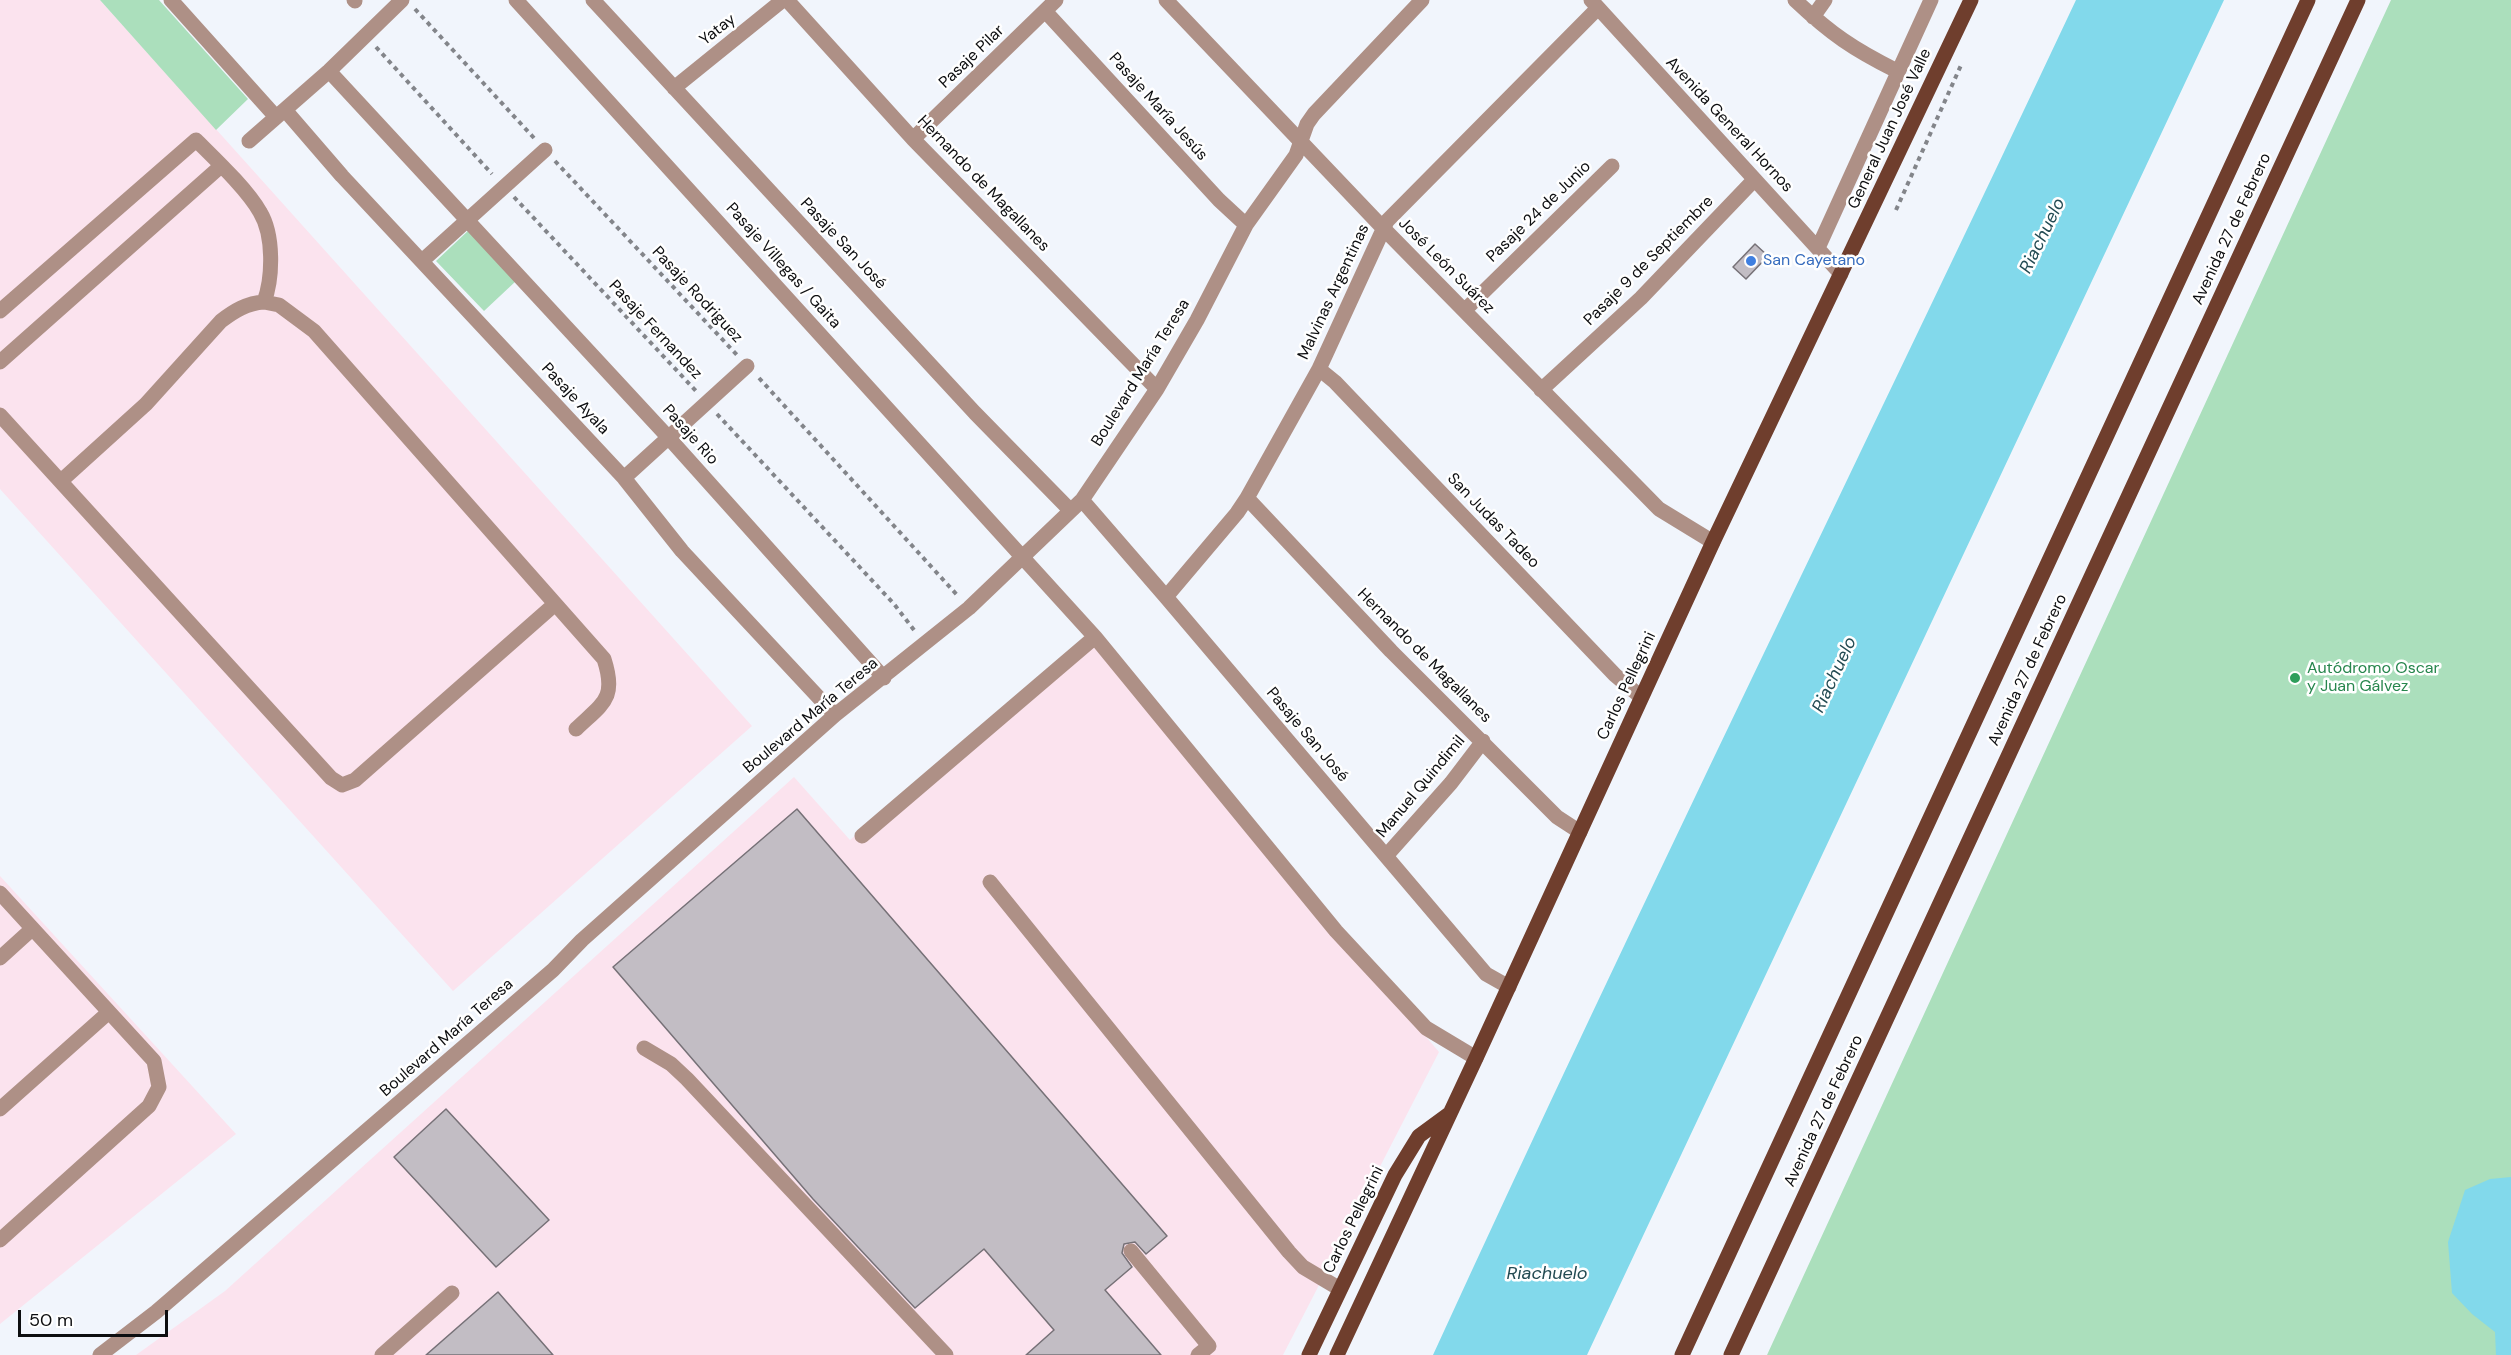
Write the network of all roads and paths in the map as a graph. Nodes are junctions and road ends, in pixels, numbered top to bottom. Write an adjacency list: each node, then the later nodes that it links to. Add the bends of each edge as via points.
1 (171, 0): 22 (street, Pasaje Ayala)
2 (516, 0): 54 (street, Pasaje Villegas / Gaita)
3 (593, 0): 21 (street, Pasaje San José)
4 (785, 0): 21 (street, Yatay); 23 (street, Hernando de Magallanes)
5 (1166, 0): 25 (street, José León Suárez)
6 (1422, 0): 25 (street, Boulevard María Teresa, via 1314,114)
7 (1795, 0): 16 (street)
8 (1825, 0): 16 (street)
9 (1931, 0): 20 (street, General Juan José Valle)
10 (1971, 0): 37 (main road, General Juan José Valle)
11 (2308, 0): 88 (main road, Avenida 27 de Febrero)
12 (2358, 0): 89 (main road, Avenida 27 de Febrero)
13 (408, 4): 17 (street); 26 (path, Pasaje Rodriguez)
14 (1595, 4): 29 (street, Avenida General Hornos); 34 (street, Malvinas Argentinas, via 1393,213)
15 (1051, 5): 23 (street, Pasaje Pilar); 33 (street, Pasaje María Jesús, via 1219,200)
16 (1813, 17): 20 (street, via 1848,46)
17 (365, 35): 19 (street); 30 (path, Pasaje Fernandez)
18 (1965, 58): 31 (path)
19 (329, 71): 22 (street); 32 (street, Pasaje Rio)
20 (1897, 71): 35 (street, General Juan José Valle)
21 (675, 88): 52 (street, Pasaje San José, via 975,413)
22 (281, 113): 24 (street); 36 (street, Pasaje Ayala)
23 (913, 139): 44 (street, Hernando de Magallanes)
24 (249, 141)
25 (1302, 143): 33 (street, Boulevard María Teresa); 34 (street, José León Suárez)
26 (545, 150): 30 (street); 42 (path, Pasaje Rodriguez)
27 (221, 166): 38 (street, via 260,212 267,227 271,268); 40 (street, via 196,140); 41 (street)
28 (1612, 166): 39 (street, Pasaje 24 de Junio)
29 (1754, 180): 35 (street, Avenida General Hornos); 45 (street, Pasaje 9 de Septiembre, via 1641,298)
30 (504, 186): 32 (street); 46 (path, Pasaje Fernandez)
31 (1896, 210)
32 (467, 220): 36 (street); 48 (street, Pasaje Rio)
33 (1246, 225): 44 (street, Boulevard María Teresa)
34 (1383, 228): 39 (street, José León Suárez); 43 (street, Malvinas Argentinas)
35 (1818, 248): 37 (street, Avenida General Hornos)
36 (422, 261): 49 (street, Pasaje Ayala)
37 (1841, 274): 53 (main road, Carlos Pellegrini)
38 (264, 302): 50 (street, via 251,303 221,321 146,404); 56 (street, via 279,305 314,331)
39 (1465, 310): 45 (street, José León Suárez)
40 (0, 311)
41 (0, 362)
42 (747, 366): 46 (street); 57 (path, Pasaje Rodriguez)
43 (1319, 369): 51 (street, Malvinas Argentinas); 61 (street, San Judas Tadeo)
44 (1157, 389): 52 (street, Boulevard María Teresa)
45 (1541, 390): 53 (street, José León Suárez, via 1665,514)
46 (707, 402): 48 (street); 59 (path, Pasaje Fernandez, via 894,604)
47 (0, 415): 50 (street)
48 (668, 437): 49 (street); 60 (street, Pasaje Rio)
49 (624, 478): 62 (street, Pasaje Ayala, via 682,551)
50 (61, 481): 56 (street, via 331,778 342,785 355,780)
51 (1247, 498): 55 (street, Malvinas Argentinas); 64 (street, Hernando de Magallanes, via 1391,651)
52 (1076, 505): 54 (street, Boulevard María Teresa); 55 (street, Pasaje San José)
53 (1713, 542): 61 (main road, Carlos Pellegrini)
54 (1023, 558): 57 (street, Boulevard María Teresa); 58 (street, Pasaje Villegas / Gaita)
55 (1166, 597): 67 (street, Pasaje San José)
56 (555, 604): 63 (street, via 604,659 610,678 604,702)
57 (969, 608): 59 (street, Boulevard María Teresa)
58 (1095, 638): 66 (street); 75 (street, Pasaje Villegas / Gaita, via 1344,939 1426,1028)
59 (925, 644): 60 (street, Boulevard María Teresa)
60 (884, 678): 62 (street, Boulevard María Teresa)
61 (1641, 697): 65 (main road, Carlos Pellegrini)
62 (835, 715): 83 (street, Boulevard María Teresa, via 553,970 156,1312)
63 (576, 729)
64 (1483, 741): 65 (street, Hernando de Magallanes, via 1557,817); 67 (street, Manuel Quindimil)
65 (1580, 832): 72 (main road, Carlos Pellegrini)
66 (862, 836)
67 (1386, 856): 72 (street, Pasaje San José, via 1486,974)
68 (990, 882): 80 (street, via 1289,1252 1303,1267)
69 (0, 893): 70 (street)
70 (32, 929): 71 (street); 73 (street)
71 (0, 958)
72 (1509, 987): 75 (main road, Carlos Pellegrini)
73 (109, 1012): 76 (street); 78 (street, via 154,1061 159,1087 149,1106)
74 (644, 1048): 85 (street, via 687,1079)
75 (1476, 1058): 77 (main road, Carlos Pellegrini)
76 (0, 1109)
77 (1449, 1114): 80 (main road, Carlos Pellegrini, via 1419,1136 1410,1149); 87 (main road, Carlos Pellegrini)
78 (0, 1240)
79 (1131, 1251): 82 (street)
80 (1340, 1289): 86 (main road, Carlos Pellegrini)
81 (452, 1293): 84 (street)
82 (1208, 1352)
83 (100, 1355)
84 (382, 1355)
85 (946, 1355)
86 (1309, 1355)
87 (1337, 1355)
88 (1682, 1355)
89 (1731, 1355)

